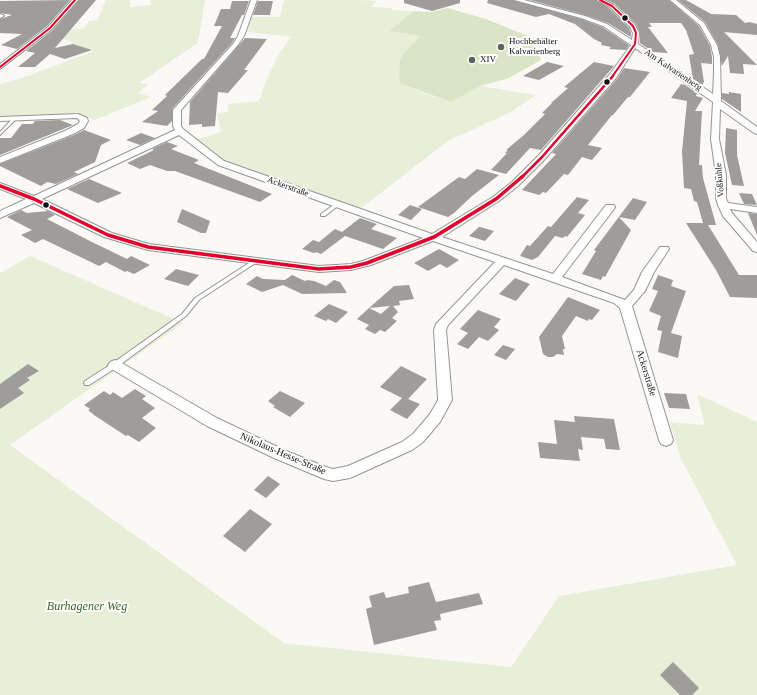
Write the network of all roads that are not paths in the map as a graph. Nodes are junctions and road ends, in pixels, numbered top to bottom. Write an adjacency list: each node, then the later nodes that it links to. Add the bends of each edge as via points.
1 (75, 0): 7 (street, via 50,28)
2 (254, 0): 11 (street, via 238,40 226,57 177,110 177,126)
3 (517, 0): 6 (street, Am Kalvarienberg, via 598,22)
4 (600, 0): 6 (street, via 612,6 634,26)
5 (673, 0): 8 (street, Voßkuhle, via 702,24 714,45 718,73)
6 (635, 44): 8 (street, Am Kalvarienberg); 23 (street, via 613,76 515,184 496,199)
7 (0, 67)
8 (716, 100): 12 (street, Am Kalvarienberg); 18 (street, Voßkuhle, via 714,139 721,175)
9 (15, 118): 10 (street); 13 (lane); 14 (street, via 78,116 83,118 84,122 74,130)
10 (0, 119)
11 (180, 131): 16 (street); 17 (street, Ackerstraße, via 222,163)
12 (757, 131)
13 (0, 134)
14 (0, 160)
15 (0, 186): 16 (street)
16 (34, 199): 21 (street); 27 (street, via 108,235 137,245)
17 (337, 205): 22 (lane); 23 (street, Ackerstraße)
18 (723, 206): 20 (street); 25 (street, Voßkuhle)
19 (610, 207): 28 (street)
20 (757, 210)
21 (0, 215)
22 (323, 215)
23 (434, 237): 26 (street, Ackerstraße); 27 (street, via 375,261 351,267 319,269)
24 (664, 249): 29 (street, via 639,291)
25 (757, 249)
26 (502, 261): 28 (street, Ackerstraße); 30 (street, Nikolaus-Hesse-Straße, via 442,324 440,330 445,400 435,418 424,432 406,446 350,472 333,475 324,473 279,454 212,422)
27 (260, 262): 30 (lane, via 197,299 187,313)
28 (554, 279): 29 (street, Ackerstraße, via 614,298)
29 (626, 306): 32 (street, Ackerstraße)
30 (115, 365): 31 (lane)
31 (87, 383)
32 (666, 440)

